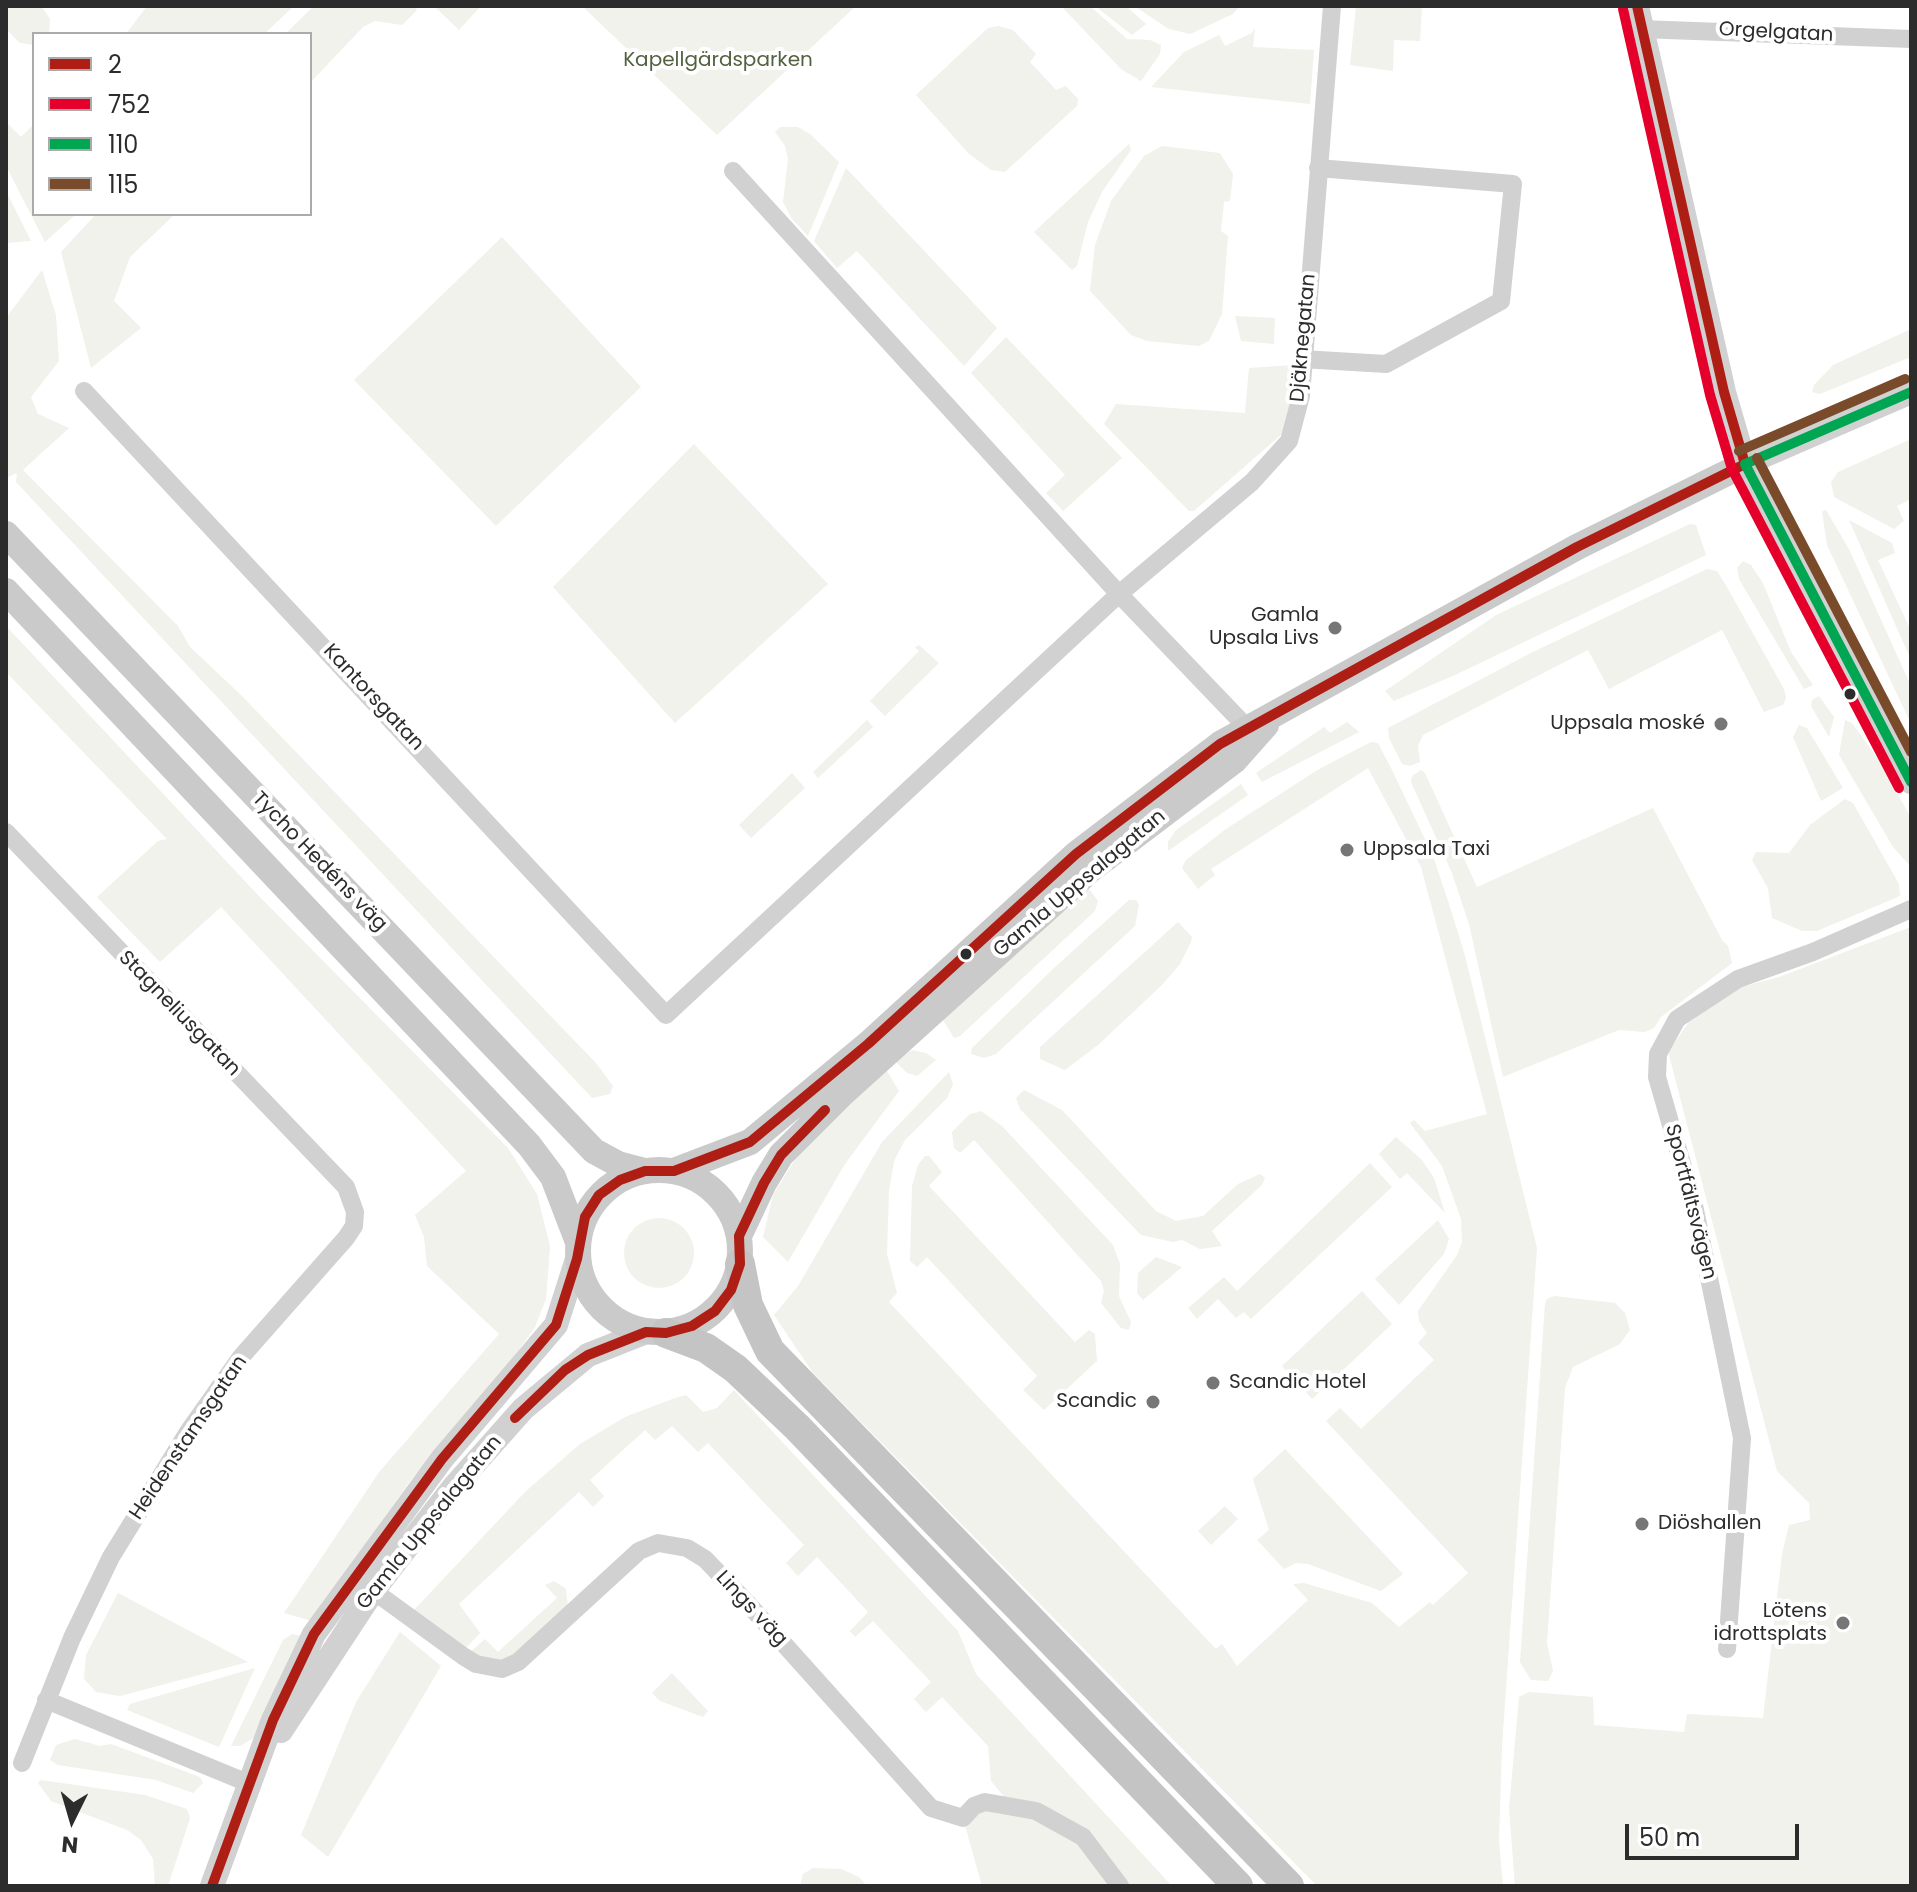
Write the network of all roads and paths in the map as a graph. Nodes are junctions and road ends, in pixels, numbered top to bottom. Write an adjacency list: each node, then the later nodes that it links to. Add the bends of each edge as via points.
1 (1332, 6): 4 (street, Djäknegatan)
2 (1638, 18): 3 (street, Orgelgatan); 9 (street)
3 (1911, 39)
4 (1318, 168): 6 (street, Djäknegatan); 6 (street, via 1513,184 1501,301 1386,364)
5 (733, 171): 12 (street)
6 (1302, 359): 12 (street, Djäknegatan, via 1298,417 1281,452)
7 (84, 391): 13 (street, Kantorsgatan, via 666,1015)
8 (1911, 392): 9 (street, Gamla Uppsalagatan)
9 (1745, 464): 14 (main road, Gamla Uppsalagatan, via 1355,667); 15 (street)
10 (6, 534): 18 (main road, Tycho Hedéns väg, via 594,1151)
11 (6, 591): 22 (main road, Tycho Hedéns väg, via 529,1145 553,1177)
12 (1119, 594): 13 (street, Djäknegatan); 14 (street)
13 (1046, 662)
14 (1259, 727): 19 (main road, Gamla Uppsalagatan, via 1220,744 1076,854 868,1044 750,1142); 21 (main road, Gamla Uppsalagatan, via 1234,761 1089,871 781,1155 758,1195)
15 (1911, 782)
16 (6, 832): 20 (street, Stagneliusgatan)
17 (1911, 909): 25 (street, Sportfältsvägen, via 1738,979 1677,1019 1658,1054 1657,1077 1694,1205 1742,1438)
18 (645, 1171): 19 (main road); 22 (main road, via 599,1195 585,1217)
19 (674, 1171): 21 (main road, via 711,1189 729,1210)
20 (351, 1197): 26 (street, Heidenstamsgatan, via 354,1226 241,1357 111,1557)
21 (740, 1250): 23 (main road, via 731,1290 715,1311 692,1326); 32 (main road, via 748,1305 770,1351)
22 (578, 1251): 23 (main road, via 582,1280 600,1307 625,1326); 24 (street, Gamla Uppsalagatan, via 556,1325 442,1459)
23 (656, 1332): 24 (street, Gamla Uppsalagatan, via 588,1355 523,1409); 31 (main road, via 706,1348 796,1426)
24 (364, 1585): 28 (street, Gamla Uppsalagatan, via 314,1634); 30 (street, Lings väg, via 476,1664 502,1669 518,1662 639,1551 658,1543 687,1548 705,1559 749,1605 931,1808 963,1818 985,1802 1036,1811 1083,1837)
25 (1727, 1649)
26 (46, 1700): 27 (street, Heidenstamsgatan); 28 (street)
27 (22, 1763)
28 (253, 1772): 29 (street, Gamla Uppsalagatan)
29 (212, 1886)
30 (1120, 1886)
31 (1238, 1886)
32 (1289, 1886)

